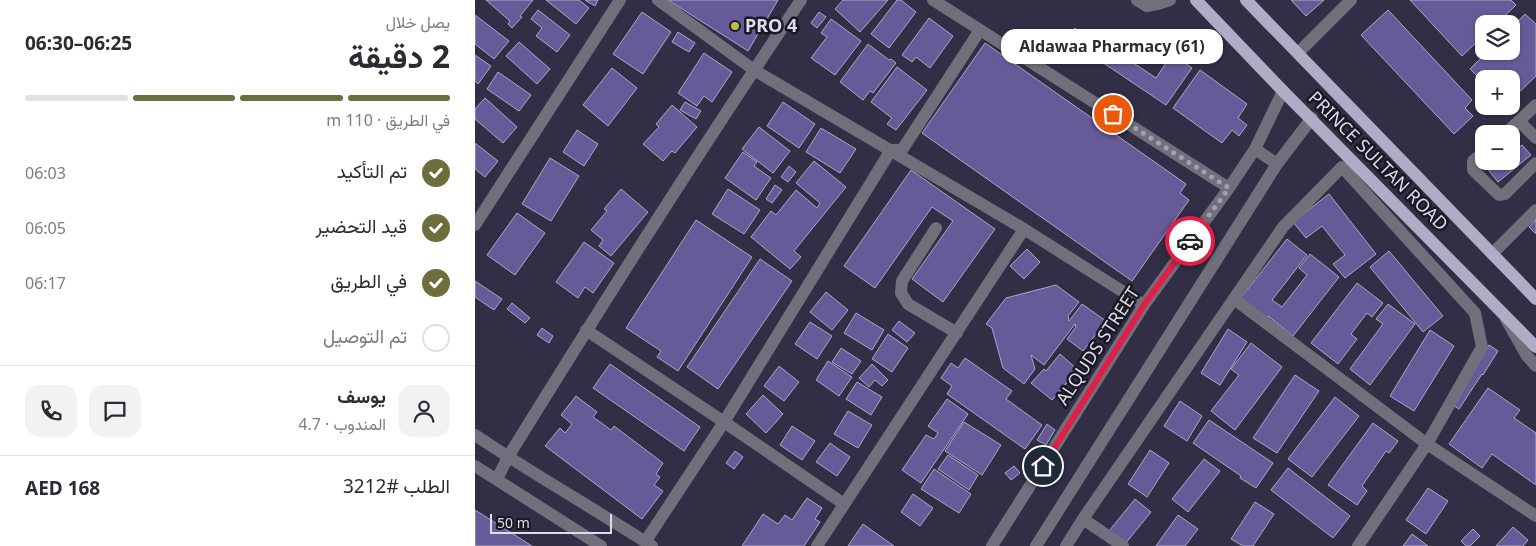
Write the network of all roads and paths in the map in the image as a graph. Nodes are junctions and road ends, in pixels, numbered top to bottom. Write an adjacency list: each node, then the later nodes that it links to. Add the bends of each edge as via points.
1 (620, 0): 26 (street)
2 (658, 0): 12 (street)
3 (801, 0): 12 (street)
4 (933, 0): 10 (street)
5 (1137, 0): 6 (street, via 1147,6)
6 (1170, 0)
7 (1196, 0): 13 (main road, PRINCE SULTAN ROAD)
8 (1246, 0): 11 (main road, PRINCE SULTAN ROAD)
9 (1351, 0): 11 (street)
10 (980, 30): 20 (street, via 902,150); 24 (street)
11 (1298, 52): 29 (main road, PRINCE SULTAN ROAD)
12 (754, 70): 20 (street); 34 (street)
13 (1283, 91): 15 (main road, PRINCE SULTAN ROAD); 19 (street, ALQUDS STREET)
14 (1536, 105): 16 (street)
15 (1312, 118): 23 (street); 33 (main road, PRINCE SULTAN ROAD)
16 (1519, 122): 17 (street); 18 (street)
17 (1516, 125)
18 (1536, 138)
19 (1255, 149): 23 (street); 24 (street, ALQUDS STREET)
20 (891, 150): 28 (street); 38 (street)
21 (1475, 159): 22 (street, via 1473,170 1499,196 1505,194)
22 (1536, 163)
23 (1277, 164): 51 (street)
24 (1229, 188): 32 (street, ALQUDS STREET)
25 (1536, 210): 29 (street)
26 (475, 225)
27 (936, 228): 35 (street, via 903,281 901,293 908,304)
28 (1024, 229): 32 (street); 35 (street)
29 (1492, 254): 31 (main road, PRINCE SULTAN ROAD)
30 (1234, 299): 40 (street); 40 (street, via 1283,227 1341,167 1475,313 1482,347); 46 (street)
31 (1536, 299)
32 (1144, 305): 50 (street, ALQUDS STREET)
33 (1504, 315): 36 (main road, PRINCE SULTAN ROAD); 37 (street)
34 (586, 330): 38 (street); 41 (street)
35 (957, 333): 44 (street)
36 (1536, 347)
37 (1536, 366)
38 (724, 422): 44 (street); 47 (street)
39 (475, 434): 41 (street)
40 (1427, 444): 45 (street); 54 (street)
41 (508, 457): 43 (street); 47 (street)
42 (475, 466): 43 (street)
43 (497, 479): 48 (street)
44 (844, 504): 49 (street)
45 (1536, 516)
46 (1083, 519): 52 (street); 53 (street)
47 (649, 544)
48 (601, 546)
49 (817, 546)
50 (992, 546)
51 (1036, 546)
52 (1066, 546)
53 (1123, 546)
54 (1358, 546)

